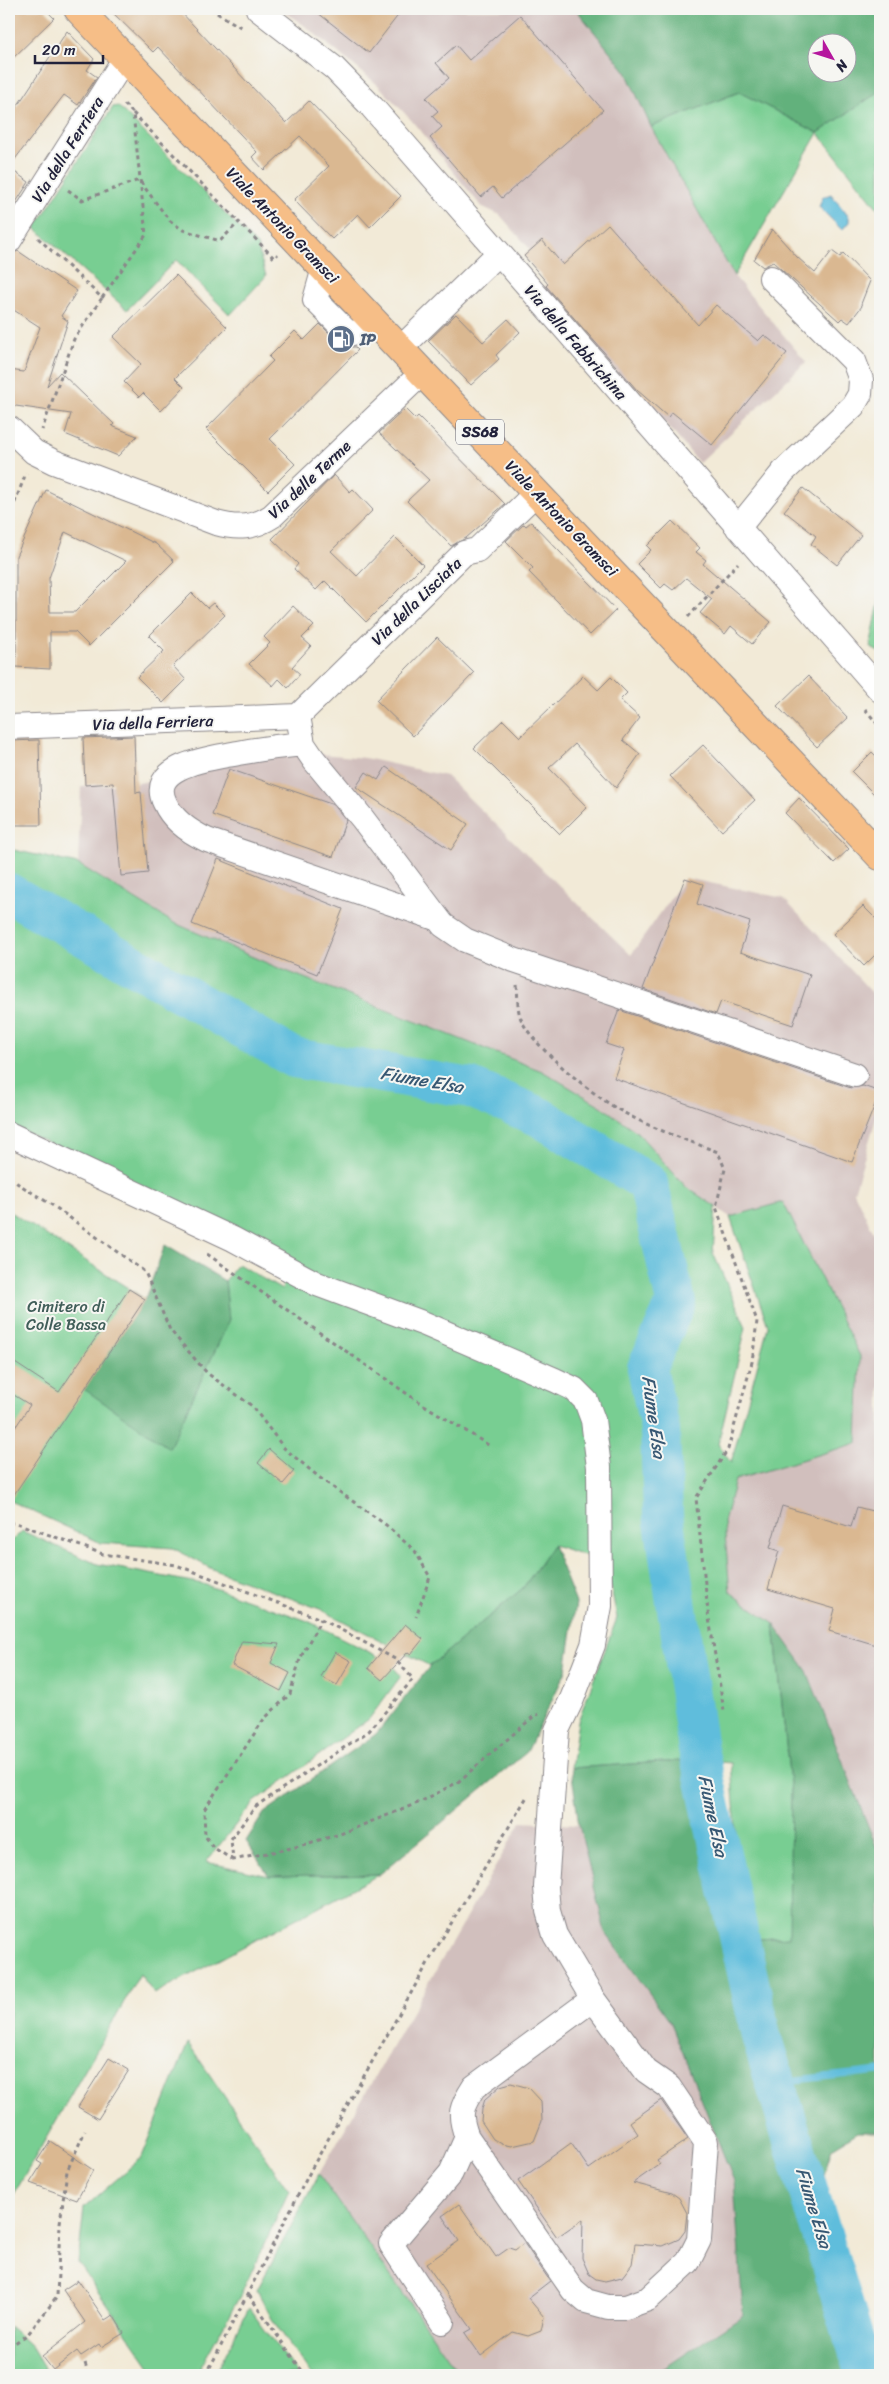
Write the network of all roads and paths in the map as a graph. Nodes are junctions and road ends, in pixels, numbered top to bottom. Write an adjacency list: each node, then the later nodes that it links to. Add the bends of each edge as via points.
1 (78, 9): 3 (main road, Viale Antonio Gramsci / SS68)
2 (258, 9): 11 (street, Via della Fabbrichina, via 354,87)
3 (124, 58): 4 (street, Via della Ferriera); 10 (main road, Viale Antonio Gramsci / SS68)
4 (106, 87): 5 (path); 6 (street, Via della Ferriera)
5 (133, 113): 7 (path); 8 (path)
6 (49, 177): 7 (path, via 82,200); 9 (street, Via della Ferriera)
7 (139, 180): 8 (path, via 169,220 183,230 220,242); 13 (path, via 146,235)
8 (239, 222): 10 (path, via 274,258)
9 (15, 231): 13 (path)
10 (295, 237): 14 (main road, Viale Antonio Gramsci / SS68)
11 (499, 254): 14 (street); 20 (street, Via della Fabbrichina)
12 (772, 278): 20 (street, via 854,361 860,373 861,387 853,406 784,471)
13 (102, 298): 17 (path, via 74,339)
14 (401, 348): 15 (main road, Viale Antonio Gramsci / SS68)
15 (423, 372): 17 (street, Via delle Terme, via 272,516 248,527 216,523); 18 (main road, Viale Antonio Gramsci / SS68)
16 (9, 428): 17 (street, Via delle Terme)
17 (34, 452): 19 (path)
18 (537, 492): 24 (street, Via della Lisciata, via 477,550 464,553); 27 (main road, Viale Antonio Gramsci / SS68)
19 (9, 518)
20 (738, 528): 21 (street, Via della Fabbrichina)
21 (755, 548): 22 (path); 23 (street, Via della Fabbrichina)
22 (686, 619)
23 (880, 690)
24 (298, 716): 25 (street, Via della Ferriera); 26 (street)
25 (9, 727)
26 (303, 744): 28 (street); 28 (street, via 183,765 172,772 163,784 164,801 179,822 207,840)
27 (880, 856)
28 (438, 919): 29 (street, via 459,936)
29 (514, 960): 30 (street); 39 (path, via 520,1017 531,1037 548,1055 614,1108 643,1123 718,1152 725,1168 716,1207 757,1321 752,1362 728,1449 696,1498 708,1612)
30 (855, 1075)
31 (9, 1134): 38 (street, via 233,1240 317,1284 426,1324 574,1389 586,1401 593,1420 599,1467 600,1606 593,1645)
32 (9, 1178): 36 (path, via 145,1272 170,1330 207,1373 252,1406 291,1454 416,1551 430,1577)
33 (200, 1250): 34 (path, via 416,1400)
34 (490, 1446)
35 (9, 1523): 37 (path, via 103,1554 176,1565)
36 (416, 1617)
37 (321, 1619): 41 (path, via 300,1659 290,1694 264,1719 204,1810 205,1836 214,1848); 41 (path, via 395,1659 413,1679 369,1731 256,1806 231,1839)
38 (572, 1699): 41 (path, via 533,1717 458,1782 418,1804 340,1834); 42 (street, via 557,1730 546,1887 555,1935)
39 (724, 1711)
40 (531, 1789): 45 (path, via 313,2166)
41 (233, 1860)
42 (593, 1999): 44 (street, via 474,2087 463,2104 461,2122); 44 (street, via 646,2071 669,2087 706,2142 699,2240 688,2262 648,2298 626,2307 608,2307 586,2301 573,2290)
43 (85, 2131): 47 (path, via 67,2171 60,2223 57,2297 28,2334)
44 (467, 2137): 46 (street, via 451,2172 391,2244)
45 (249, 2295): 50 (path); 51 (path)
46 (442, 2322)
47 (9, 2347)
48 (85, 2362): 49 (path)
49 (89, 2375)
50 (206, 2375)
51 (305, 2375)

